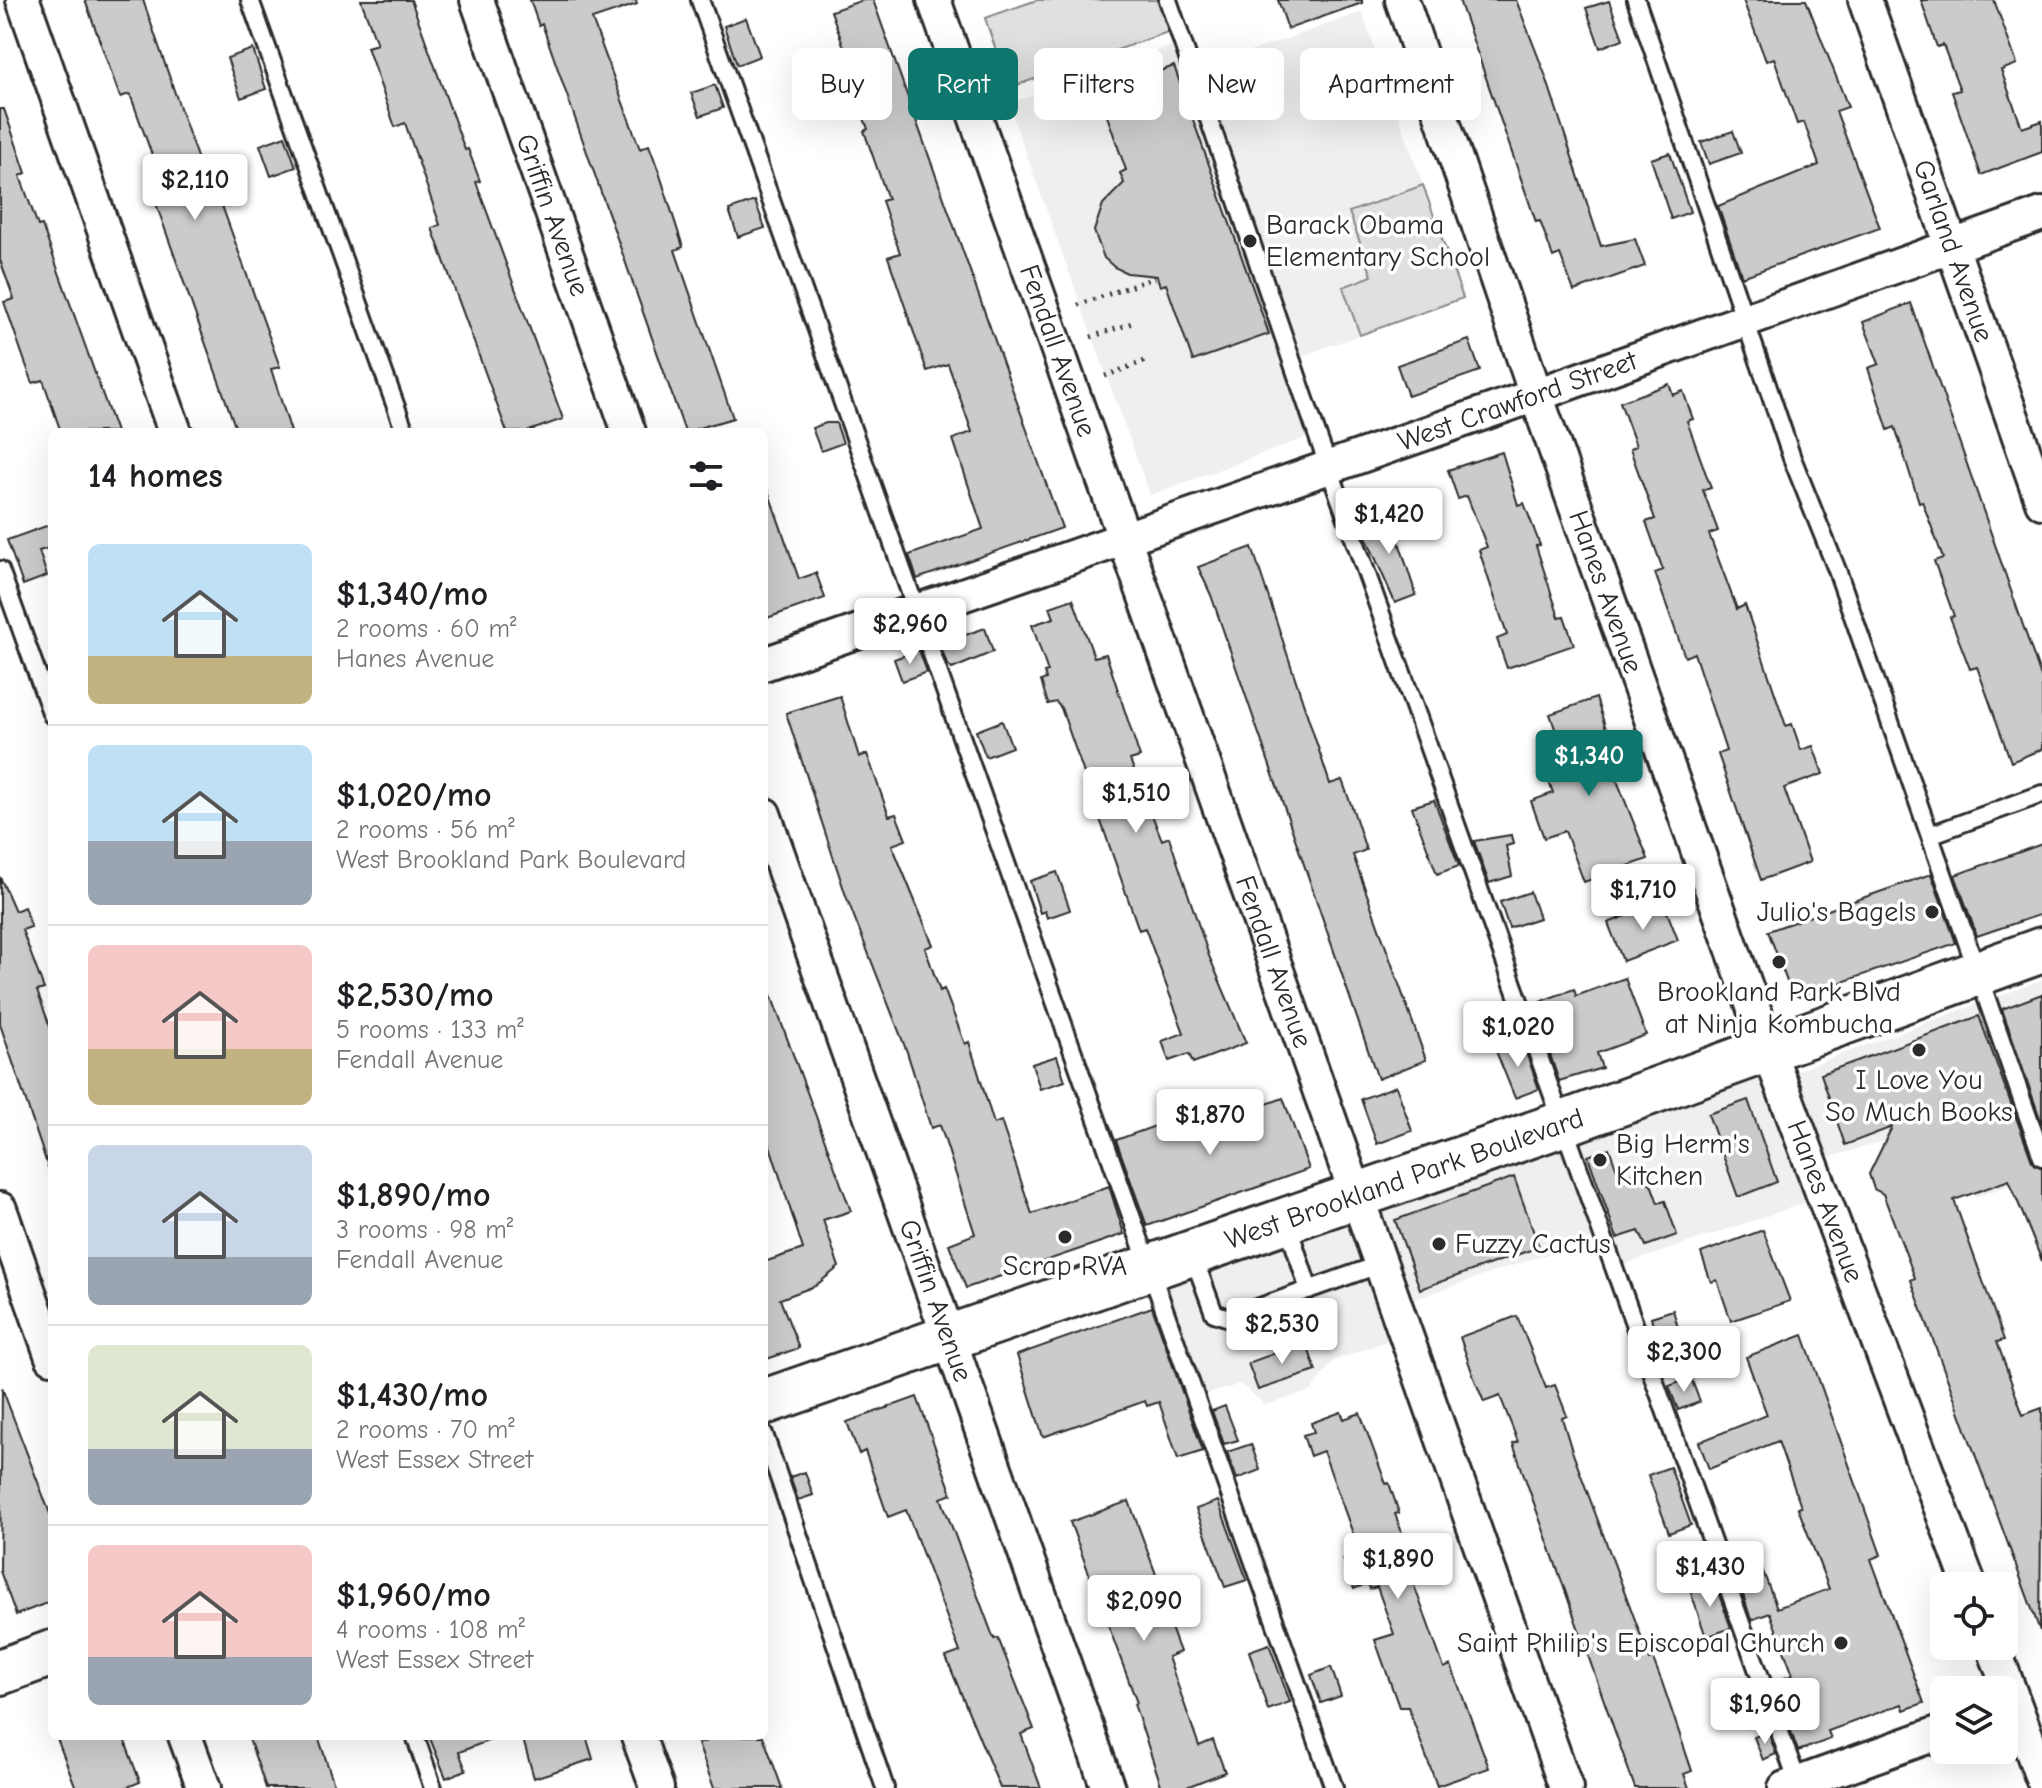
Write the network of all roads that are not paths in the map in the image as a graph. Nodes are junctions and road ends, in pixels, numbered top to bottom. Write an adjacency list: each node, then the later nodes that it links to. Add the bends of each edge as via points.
1 (23, 0): 14 (street)
2 (250, 0): 15 (lane)
3 (477, 0): 16 (street, Griffin Avenue)
4 (700, 0): 21 (lane)
5 (934, 0): 19 (street, Fendall Avenue)
6 (1168, 0): 17 (lane)
7 (1402, 0): 13 (street, Hanes Avenue)
8 (1636, 0): 12 (lane)
9 (1865, 0): 11 (street, Garland Avenue)
10 (2042, 214): 11 (street, West Crawford Street)
11 (1951, 246): 12 (street, West Crawford Street); 18 (street, Garland Avenue)
12 (1744, 321): 13 (street, West Crawford Street); 26 (lane)
13 (1536, 395): 17 (street, West Crawford Street); 29 (street, Hanes Avenue)
14 (174, 428)
15 (404, 428)
16 (628, 428)
17 (1329, 468): 19 (street, West Crawford Street); 30 (lane)
18 (2042, 502)
19 (1123, 538): 21 (street, West Crawford Street); 32 (street, Fendall Avenue)
20 (0, 570): 23 (lane)
21 (917, 612): 22 (street, West Crawford Street); 37 (lane)
22 (768, 663)
23 (48, 704)
24 (2042, 794): 26 (lane)
25 (768, 825): 39 (street, Griffin Avenue)
26 (1930, 835): 28 (lane)
27 (2042, 950): 28 (main road, West Brookland Park Boulevard)
28 (1977, 973): 29 (main road, West Brookland Park Boulevard); 31 (lane)
29 (1767, 1046): 30 (main road, West Brookland Park Boulevard); 43 (street, Hanes Avenue)
30 (1565, 1123): 32 (main road, West Brookland Park Boulevard); 53 (lane)
31 (2042, 1157)
32 (1356, 1194): 34 (main road, West Brookland Park Boulevard); 36 (street, Fendall Avenue)
33 (0, 1209): 40 (street)
34 (1285, 1219): 35 (main road, West Brookland Park Boulevard); 38 (lane)
35 (1192, 1251): 37 (main road, West Brookland Park Boulevard); 38 (lane, via 1214,1313 1229,1318)
36 (1381, 1264): 38 (lane); 60 (street, Fendall Avenue)
37 (1149, 1266): 39 (main road, West Brookland Park Boulevard); 59 (lane)
38 (1309, 1290)
39 (949, 1336): 41 (main road, West Brookland Park Boulevard); 58 (street, Griffin Avenue)
40 (48, 1346)
41 (768, 1401)
42 (768, 1446): 57 (lane)
43 (1965, 1572)
44 (48, 1654): 46 (main road)
45 (2000, 1660): 47 (street)
46 (0, 1672)
47 (2021, 1704): 52 (street)
48 (1930, 1736): 53 (street)
49 (186, 1740): 54 (street)
50 (416, 1740): 55 (lane)
51 (639, 1740): 56 (street)
52 (2042, 1778)
53 (1794, 1786)
54 (204, 1788)
55 (433, 1788)
56 (657, 1788)
57 (885, 1788)
58 (1108, 1788)
59 (1334, 1788)
60 (1566, 1788)

